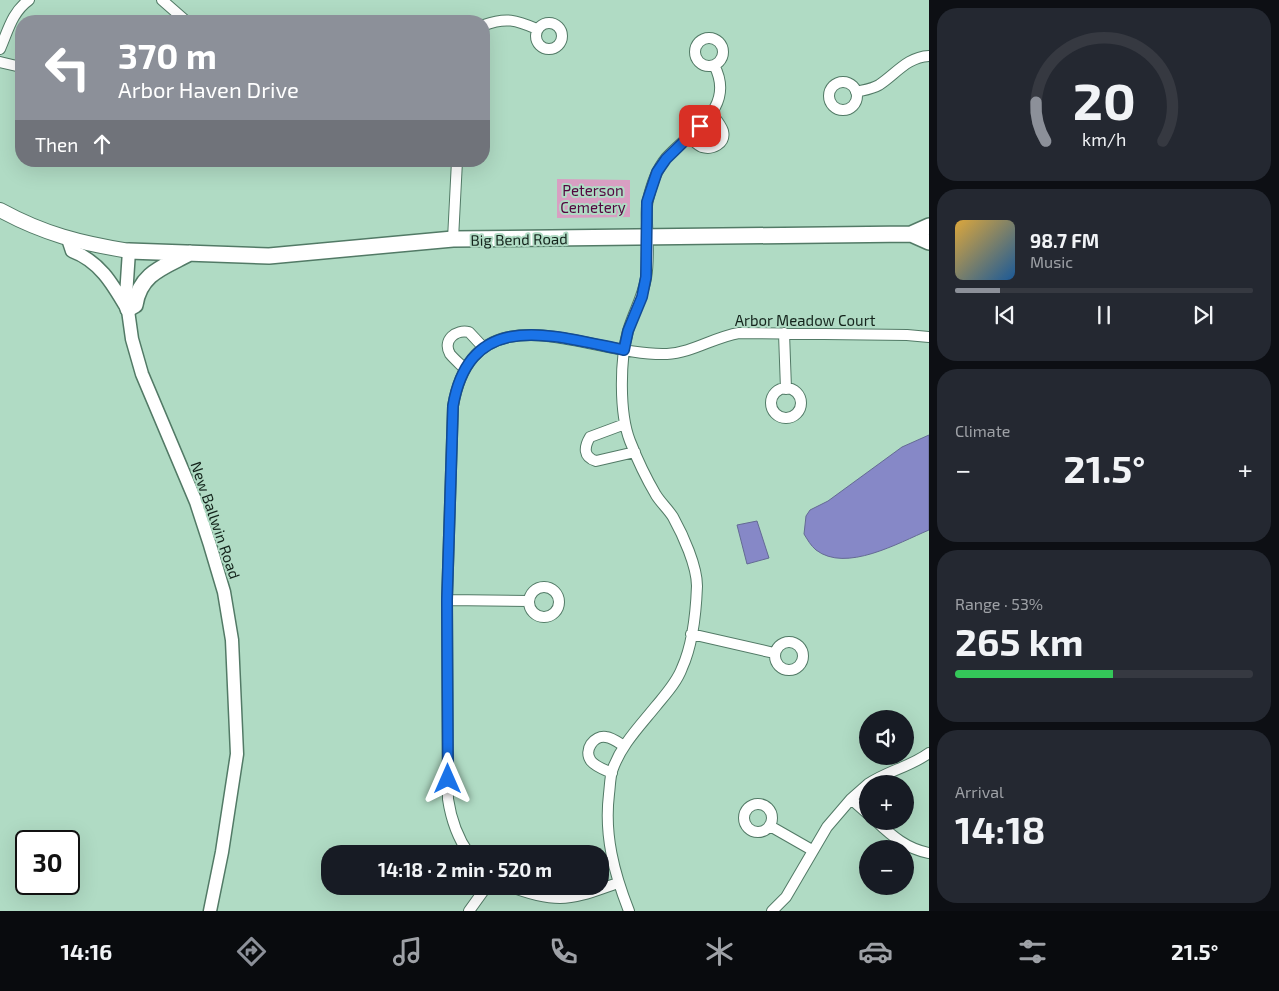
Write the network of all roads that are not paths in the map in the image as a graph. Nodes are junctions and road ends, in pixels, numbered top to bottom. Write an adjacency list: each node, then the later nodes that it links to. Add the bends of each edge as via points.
1 (29, 0): 3 (street)
2 (162, 0): 4 (street)
3 (15, 15)
4 (179, 15)
5 (15, 16): 8 (street)
6 (490, 23): 7 (street, via 509,19)
7 (537, 29)
8 (0, 49)
9 (929, 56): 13 (street, via 917,57 880,84)
10 (0, 62): 12 (street)
11 (714, 64): 14 (street, via 721,90)
12 (15, 66)
13 (856, 92)
14 (712, 114): 15 (street); 15 (street, via 722,129 720,143 703,148)
15 (689, 137): 20 (street, via 657,172 647,202)
16 (457, 167): 22 (street)
17 (0, 210): 21 (main road)
18 (929, 226): 19 (main road, Big Bend Road)
19 (911, 234): 20 (main road, Big Bend Road); 23 (main road, Big Bend Road)
20 (648, 237): 22 (main road, Big Bend Road); 30 (street, via 642,297)
21 (68, 239): 24 (main road); 26 (street, via 72,251 84,255 103,272)
22 (453, 239): 25 (main road, Big Bend Road, via 269,256)
23 (929, 242)
24 (128, 251): 25 (main road, Big Bend Road); 26 (street, New Ballwin Road)
25 (190, 253): 26 (main road, via 160,267 150,276 137,294 135,305)
26 (128, 309): 56 (street, New Ballwin Road, via 142,374 196,502 210,545 224,592 232,640 237,754)
27 (784, 333): 28 (street, Arbor Meadow Court); 30 (street, Arbor Meadow Court, via 739,333 668,354); 32 (street)
28 (929, 337)
29 (483, 347): 30 (street, Arbor Meadow Court, via 509,336 537,334); 31 (street); 31 (street, via 469,332 452,335 448,349)
30 (624, 350): 33 (street)
31 (465, 369): 35 (street, via 453,406)
32 (786, 389)
33 (625, 424): 34 (street); 34 (street, via 590,437 585,446 586,453 596,461)
34 (634, 452): 37 (street, via 657,496 672,516 692,562 697,584)
35 (447, 600): 36 (street); 48 (street, via 448,798 450,817)
36 (529, 601)
37 (691, 634): 38 (street); 39 (street, via 682,669)
38 (774, 653)
39 (624, 746): 41 (street); 41 (street, via 604,737 590,746 592,762)
40 (929, 753): 42 (street)
41 (612, 772): 51 (street, via 608,830)
42 (882, 775)
43 (859, 792): 44 (street)
44 (850, 799): 45 (street); 49 (street)
45 (859, 806)
46 (770, 826): 49 (street)
47 (886, 830): 50 (street, via 895,838)
48 (464, 845)
49 (812, 850): 59 (street, via 786,898)
50 (929, 853)
51 (618, 883): 52 (street); 58 (street)
52 (609, 886)
53 (481, 895): 57 (street)
54 (538, 895): 55 (street, via 560,898)
55 (582, 895)
56 (210, 911)
57 (469, 911)
58 (629, 911)
59 (772, 911)

